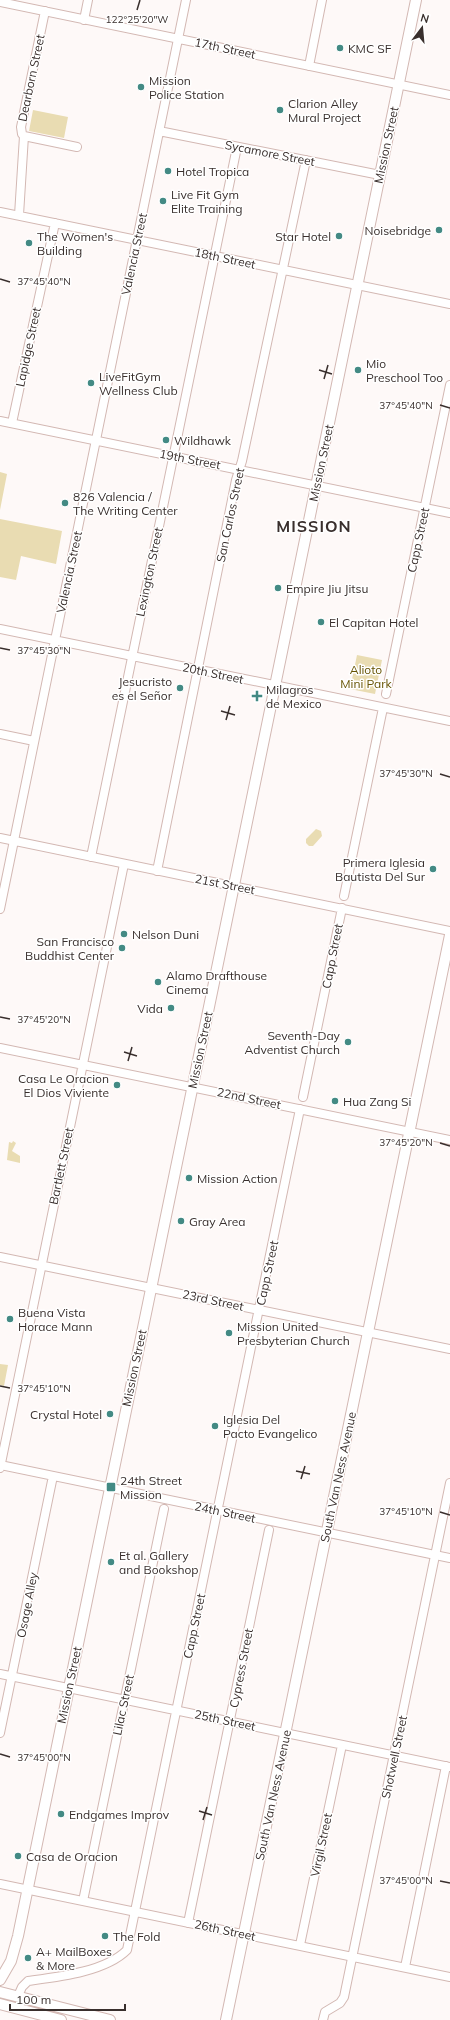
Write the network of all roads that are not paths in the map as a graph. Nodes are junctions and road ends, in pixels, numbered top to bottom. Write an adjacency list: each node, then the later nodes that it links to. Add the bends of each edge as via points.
1 (88, 0): 7 (street)
2 (186, 0): 8 (street, Valencia Street)
3 (322, 0): 9 (street)
4 (416, 0): 10 (main road, Mission Street)
5 (0, 2): 6 (street, 17th Street)
6 (45, 12): 7 (street, 17th Street); 13 (street, Dearborn Street, via 21,127)
7 (84, 20): 8 (street, 17th Street)
8 (178, 39): 9 (street, 17th Street); 12 (street, Valencia Street)
9 (309, 66): 10 (street, 17th Street)
10 (399, 84): 11 (street, 17th Street); 17 (main road, Mission Street)
11 (450, 95)
12 (159, 131): 15 (street, Sycamore Street); 21 (street, Valencia Street)
13 (24, 136): 14 (street); 19 (street, Dearborn Street)
14 (77, 147)
15 (237, 147): 16 (street, Sycamore Street); 22 (street, Lexington Street)
16 (306, 160): 17 (street, Sycamore Street); 23 (street, San Carlos Street)
17 (380, 175): 24 (main road, Mission Street)
18 (0, 214): 19 (street, 18th Street)
19 (19, 216): 20 (street, 18th Street)
20 (55, 223): 21 (street, 18th Street); 28 (street, Lapidge Street)
21 (137, 240): 22 (street, 18th Street); 29 (street, Valencia Street)
22 (215, 256): 23 (street, 18th Street); 30 (street, Lexington Street)
23 (283, 270): 24 (street, 18th Street); 31 (street, San Carlos Street)
24 (358, 284): 25 (street, 18th Street); 32 (main road, Mission Street)
25 (450, 304)
26 (450, 385): 33 (street, Capp Street)
27 (0, 420): 28 (street, 19th Street)
28 (12, 423): 29 (street, 19th Street)
29 (96, 440): 30 (street, 19th Street); 36 (street, Valencia Street)
30 (173, 456): 31 (street, 19th Street); 37 (street, Lexington Street)
31 (240, 469): 32 (street, 19th Street); 38 (street, San Carlos Street)
32 (316, 485): 33 (street, 19th Street); 39 (main road, Mission Street)
33 (425, 508): 34 (street, 19th Street); 40 (street, Capp Street)
34 (450, 513)
35 (0, 629): 36 (street, 20th Street)
36 (55, 641): 37 (street, 20th Street); 44 (street, Valencia Street)
37 (132, 657): 38 (street, 20th Street); 47 (street, Lexington Street)
38 (198, 670): 39 (street, 20th Street); 49 (street, San Carlos Street)
39 (275, 686): 41 (street, 20th Street); 50 (main road, Mission Street)
40 (386, 694)
41 (383, 708): 42 (street, 20th Street); 51 (street)
42 (450, 722)
43 (0, 734): 44 (street)
44 (34, 741): 46 (street, Valencia Street)
45 (0, 838): 46 (street, 21st Street)
46 (14, 841): 47 (street, 21st Street); 53 (street, Valencia Street)
47 (91, 857): 48 (street, 21st Street)
48 (124, 864): 49 (street, 21st Street); 57 (street, Bartlett Street)
49 (157, 871): 50 (street, 21st Street)
50 (234, 886): 52 (street, 21st Street); 58 (main road, Mission Street)
51 (344, 896)
52 (342, 908): 54 (street, 21st Street); 59 (street, Capp Street)
53 (0, 909)
54 (450, 931)
55 (450, 935): 61 (main road, South Van Ness Avenue)
56 (0, 1048): 57 (street, 22nd Street)
57 (82, 1064): 58 (street, 22nd Street); 64 (street, Bartlett Street)
58 (192, 1086): 60 (street, 22nd Street); 65 (main road, Mission Street)
59 (303, 1097)
60 (300, 1109): 61 (street, 22nd Street); 66 (street, Capp Street)
61 (409, 1131): 62 (street, 22nd Street); 67 (main road, South Van Ness Avenue)
62 (450, 1140)
63 (0, 1257): 64 (street, 23rd Street)
64 (41, 1266): 65 (street, 23rd Street); 69 (street, Bartlett Street)
65 (151, 1287): 66 (street, 23rd Street); 72 (main road, Mission Street)
66 (259, 1309): 67 (street, 23rd Street); 74 (street, Capp Street)
67 (368, 1332): 68 (street, 23rd Street); 76 (main road, South Van Ness Avenue)
68 (450, 1349)
69 (0, 1466): 70 (street, 24th Street)
70 (53, 1476): 72 (street, 24th Street); 80 (street, Osage Alley)
71 (450, 1483): 77 (street, Shotwell Street)
72 (109, 1488): 74 (street, 24th Street); 81 (main road, Mission Street)
73 (164, 1509): 82 (street, Lilac Street)
74 (218, 1510): 76 (street, 24th Street); 83 (street, Capp Street)
75 (269, 1530): 84 (street, Cypress Street)
76 (326, 1533): 77 (street, 24th Street); 86 (main road, South Van Ness Avenue)
77 (435, 1555): 78 (street, 24th Street); 88 (street, Shotwell Street)
78 (450, 1558)
79 (0, 1674): 80 (street, 25th Street)
80 (12, 1676): 81 (street, 25th Street); 85 (street, Osage Alley)
81 (68, 1688): 82 (street, 25th Street); 91 (main road, Mission Street)
82 (124, 1700): 83 (street, 25th Street); 92 (street, Lilac Street)
83 (176, 1710): 84 (street, 25th Street); 93 (street, Capp Street)
84 (230, 1722): 86 (street, 25th Street); 94 (street, Cypress Street)
85 (0, 1733)
86 (285, 1733): 87 (street, 25th Street); 95 (main road, South Van Ness Avenue)
87 (342, 1744): 88 (street, 25th Street); 96 (street, Virgil Street)
88 (394, 1755): 89 (street, 25th Street); 97 (street, Shotwell Street)
89 (448, 1766): 98 (street)
90 (0, 1884): 91 (street, 26th Street)
91 (27, 1890): 92 (street, 26th Street); 100 (main road, Mission Street, via 14,1952)
92 (83, 1901): 93 (street, 26th Street)
93 (135, 1912): 94 (street, 26th Street); 102 (street, Capp Street, via 127,1950 120,1956 84,1972 28,1981)
94 (188, 1923): 95 (street, 26th Street)
95 (244, 1934): 96 (street, 26th Street); 106 (main road, South Van Ness Avenue)
96 (300, 1945): 97 (street, 26th Street)
97 (353, 1956): 98 (street, 26th Street); 107 (street, Shotwell Street, via 343,2001 325,2012)
98 (405, 1967): 99 (street, 26th Street)
99 (450, 1977)
100 (0, 1980)
101 (0, 1992): 102 (main road)
102 (18, 1996): 105 (main road)
103 (0, 2004): 104 (main road)
104 (61, 2020)
105 (110, 2020)
106 (226, 2020)
107 (322, 2020)

